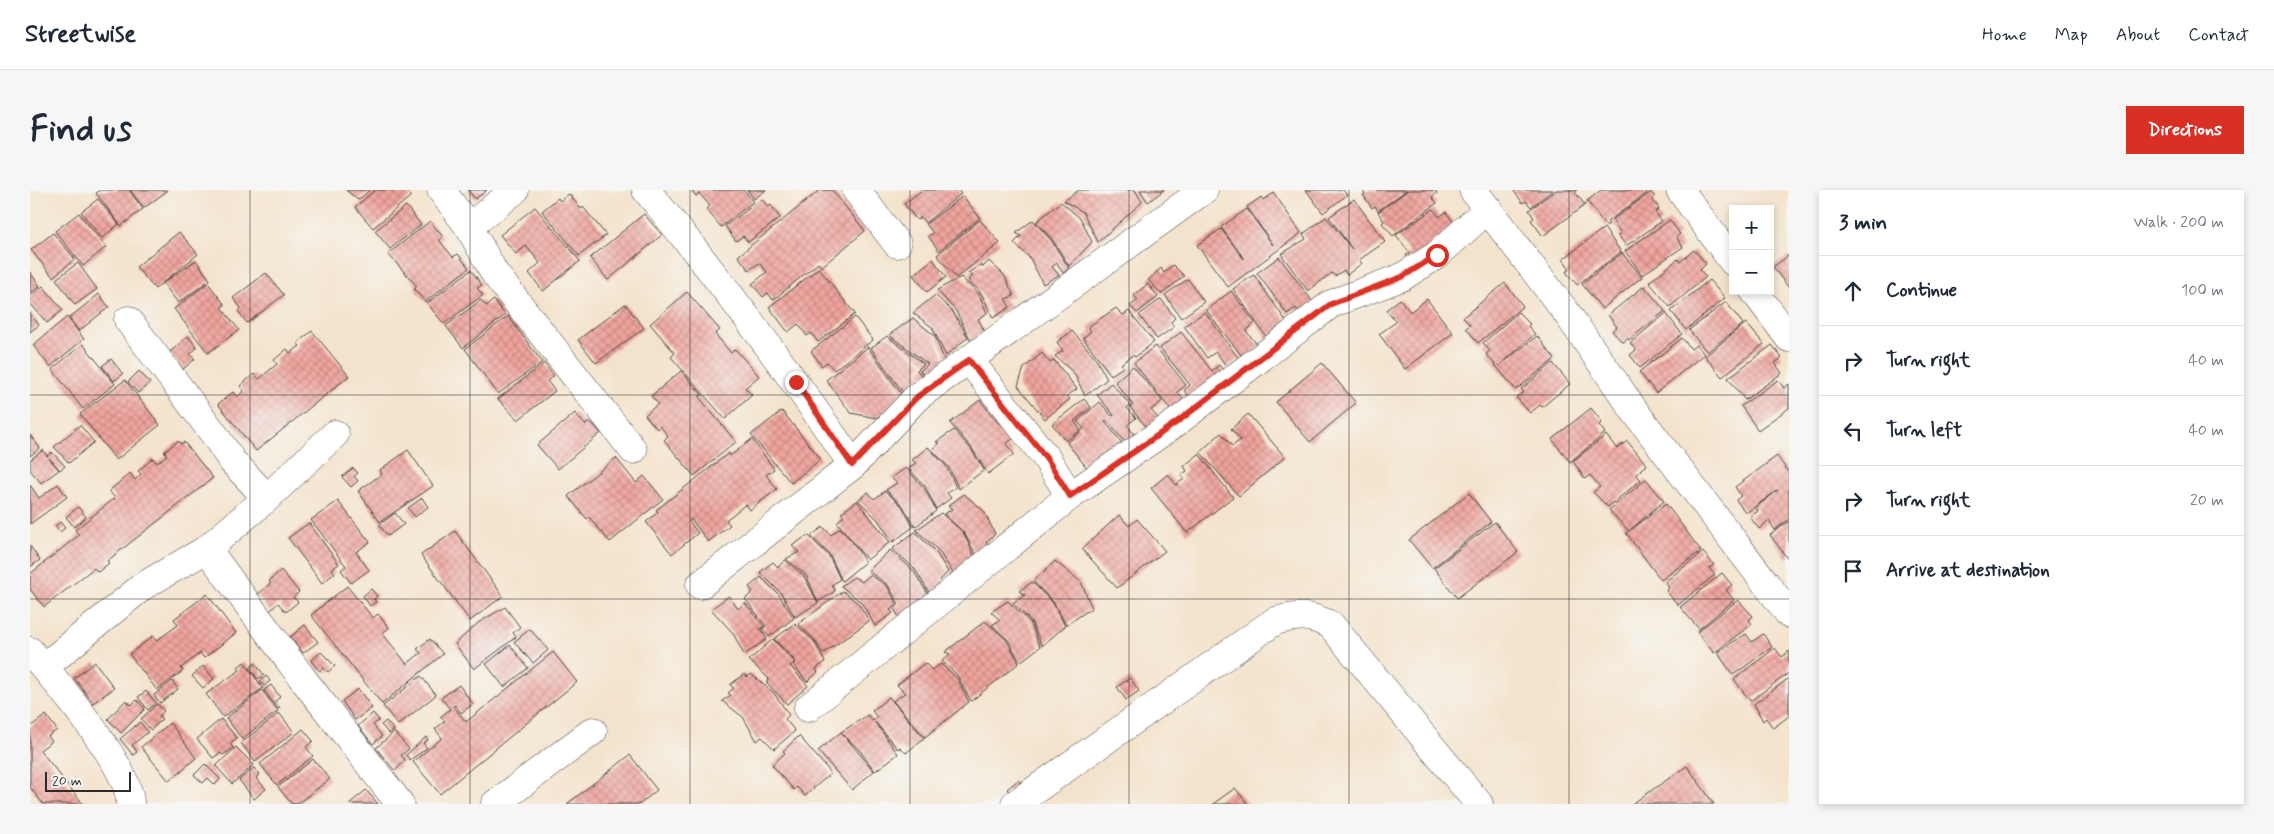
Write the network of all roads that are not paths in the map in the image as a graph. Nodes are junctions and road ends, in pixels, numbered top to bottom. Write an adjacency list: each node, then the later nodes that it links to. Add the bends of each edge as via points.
1 (440, 190): 8 (street)
2 (515, 190): 8 (street)
3 (646, 190): 17 (street, via 796,382)
4 (856, 190): 9 (street)
5 (1204, 190): 14 (street)
6 (1680, 190): 10 (street)
7 (1480, 199): 18 (street, via 1437,255 1402,277 1331,304 1177,422); 22 (street, via 1566,312 1636,413)
8 (469, 227): 16 (street, via 495,274)
9 (897, 244)
10 (1729, 257)
11 (1757, 295): 13 (street)
12 (128, 320): 19 (street, via 232,461)
13 (1789, 338)
14 (969, 360): 17 (street, via 917,397); 18 (street, via 1047,459)
15 (335, 434): 19 (street)
16 (633, 450)
17 (852, 465): 21 (street)
18 (1070, 496): 24 (street)
19 (267, 498): 20 (street)
20 (207, 549): 23 (street, via 143,586); 27 (street)
21 (700, 585)
22 (1789, 614)
23 (37, 659): 26 (street, via 120,770)
24 (808, 708)
25 (593, 730): 28 (street)
26 (130, 804)
27 (400, 804)
28 (495, 804)
29 (1015, 804): 30 (street, via 1275,621 1299,615 1331,625)
30 (1479, 804)

